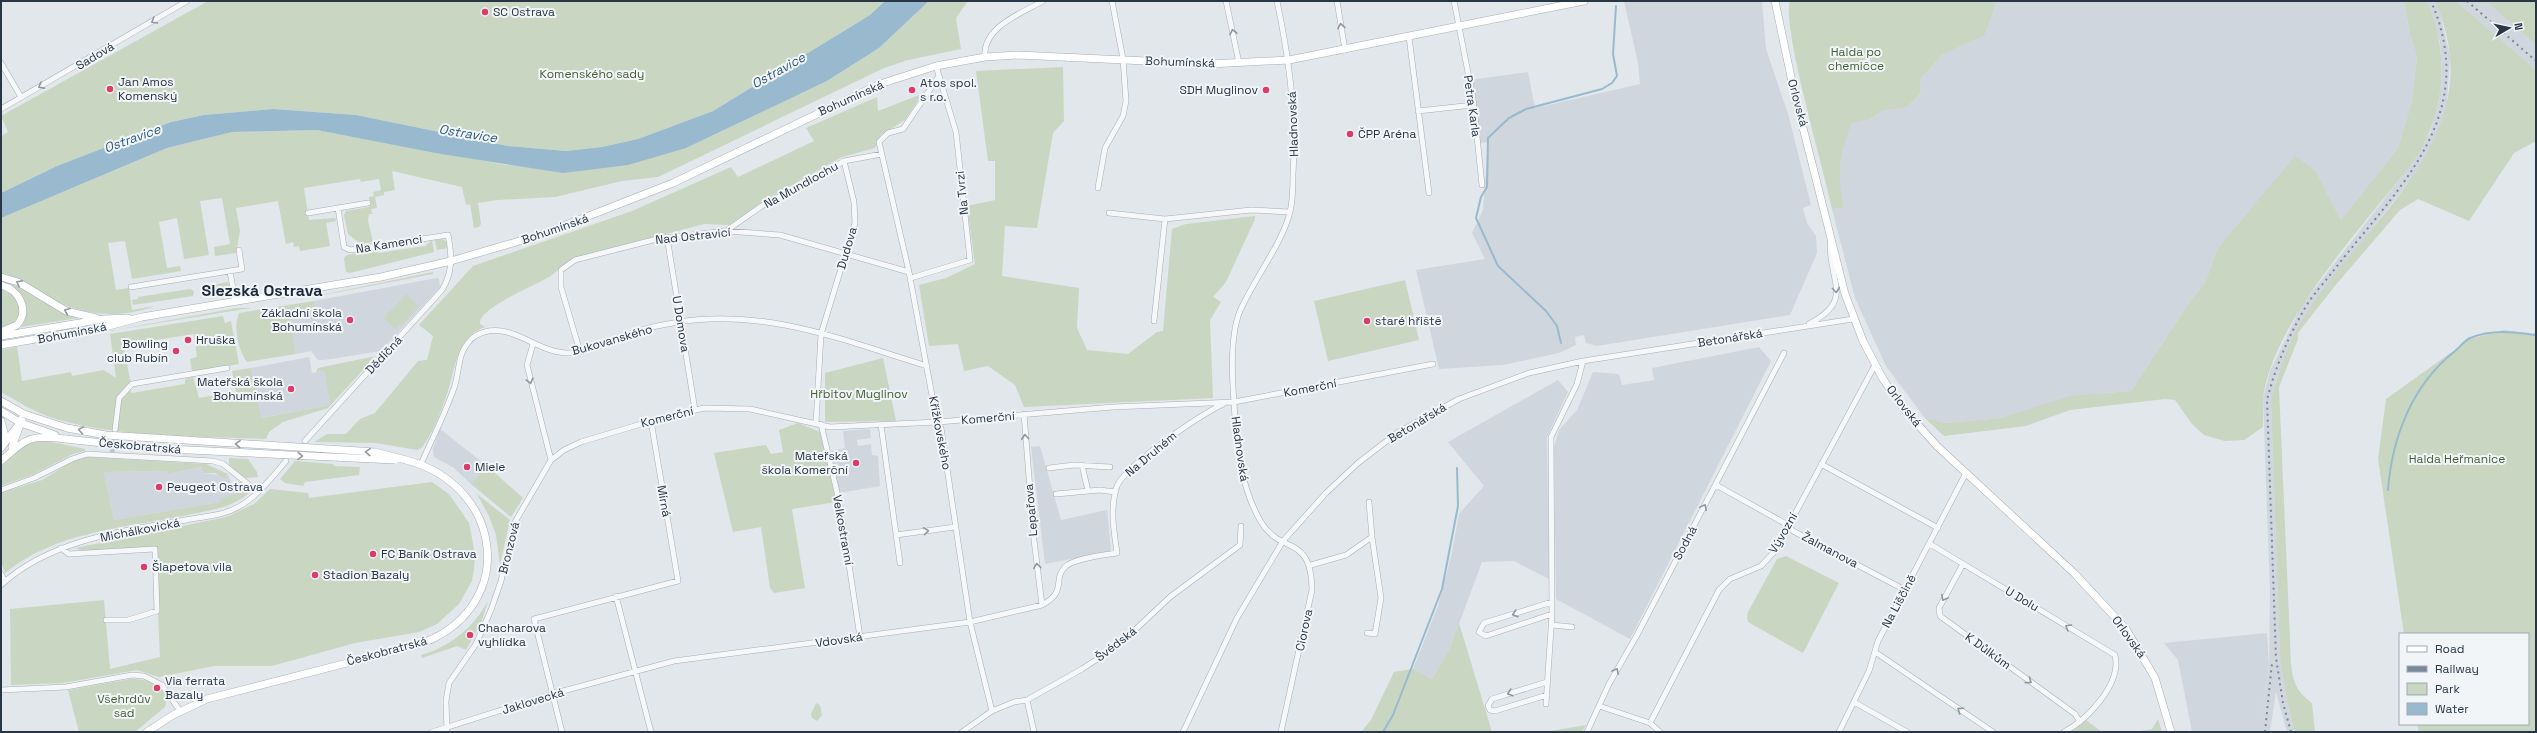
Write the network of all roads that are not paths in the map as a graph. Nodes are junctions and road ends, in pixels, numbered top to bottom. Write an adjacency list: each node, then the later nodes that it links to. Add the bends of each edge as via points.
1 (187, 1): 20 (street, Sadová, one-way to 20)
2 (1043, 1): 13 (street, via 1002,24 985,44)
3 (1112, 1): 14 (street)
4 (1226, 1): 17 (street, one-way to 4)
5 (1277, 1): 15 (street, Hladnovská)
6 (1337, 1): 12 (street, one-way to 6)
7 (1454, 1): 10 (street, Petra Karla)
8 (1584, 1): 10 (main road, Bohumínská)
9 (1775, 1): 36 (main road, Orlovská, via 1795,96)
10 (1459, 27): 11 (main road, Bohumínská); 21 (street, Petra Karla)
11 (1409, 37): 12 (main road, Bohumínská); 23 (street)
12 (1345, 50): 15 (main road, Bohumínská)
13 (985, 57): 14 (main road, Bohumínská, via 1047,55); 18 (main road, Bohumínská)
14 (1123, 59): 17 (main road, Bohumínská); 27 (street, via 1125,109 1105,148)
15 (1289, 60): 17 (main road, Bohumínská); 32 (street, Hladnovská, via 1294,144)
16 (1, 63): 20 (street)
17 (1239, 63)
18 (936, 66): 19 (street, Na Tvrzi); 40 (main road, Bohumínská, via 880,84 637,198 540,235)
19 (939, 76): 24 (street, Křížkovského, via 902,129 888,133 879,142); 44 (street, Na Tvrzi, via 956,132 970,260)
20 (21, 97): 22 (street, Sadová)
21 (1473, 105): 23 (street); 26 (street, Petra Karla)
22 (1, 109)
23 (1418, 111): 28 (street)
24 (882, 154): 25 (street, Na Mundlochu); 42 (street, Křížkovského)
25 (844, 161): 35 (street, Na Mundlochu, via 799,188 766,203); 39 (street, Dudova, via 856,213)
26 (1482, 185)
27 (1098, 188)
28 (1429, 193)
29 (368, 203): 30 (street)
30 (338, 208): 33 (street); 40 (street, Na Kamenci, via 344,247 350,250 448,235)
31 (1109, 212): 34 (street)
32 (1290, 212): 34 (street, via 1250,210); 67 (street, Hladnovská, via 1236,324)
33 (308, 213)
34 (1165, 219): 51 (street)
35 (726, 231): 37 (street, Nad Ostravicí); 39 (street, Nad Ostravicí, via 780,235)
36 (1830, 237): 50 (main road, Orlovská); 53 (street, one-way to 53, via 1830,254 1837,296 1826,314)
37 (667, 238): 52 (street, U Domova); 59 (street, Nad Ostravicí, via 575,260 561,270 561,287)
38 (239, 250): 41 (street, via 242,269)
39 (846, 254): 42 (street, Nad Ostravicí); 55 (street, Dudova)
40 (451, 261): 47 (main road, Bohumínská, via 381,277); 81 (street, Dědičná, via 448,280 442,290)
41 (230, 271): 46 (street); 47 (street)
42 (909, 272): 44 (street, Křížkovského)
43 (1, 277): 49 (main road, one-way to 43, via 71,313 18,282)
44 (911, 278): 64 (street, Křížkovského)
45 (1, 285): 54 (main road, via 16,294 23,310 17,325)
46 (131, 287)
47 (236, 302): 48 (main road, Bohumínská)
48 (142, 317): 49 (main road, Bohumínská); 58 (main road, Bohumínská, via 105,327)
49 (104, 319): 56 (main road, Bohumínská)
50 (1853, 319): 53 (street, Betonářská); 63 (main road, Orlovská)
51 (1154, 321)
52 (681, 322): 55 (street, Bukovanského, via 732,319 776,322); 59 (street, Bukovanského, via 638,331); 69 (street, U Domova)
53 (1806, 326): 61 (street, Betonářská)
54 (1, 332)
55 (821, 334): 64 (street, Bukovanského); 77 (street)
56 (1, 336)
57 (533, 344): 59 (street, Bukovanského, via 561,353); 85 (street, one-way to 85, via 527,365); 88 (street, Bukovanského, via 500,330 483,333 467,343 448,404)
58 (1, 345)
59 (580, 352)
60 (1784, 353): 94 (street, Sodná)
61 (1583, 361): 107 (street, Betonářská, via 1508,380 1432,412 1358,463 1326,493); 117 (street, via 1577,384 1551,437)
62 (1433, 364): 67 (street, Komerční)
63 (1876, 365): 89 (street, Vývozní); 93 (main road, Orlovská, via 1903,408)
64 (927, 366): 75 (street, Křížkovského)
65 (227, 368): 79 (street, via 132,384 119,398)
66 (1, 401): 71 (main road, Českobratrská)
67 (1234, 402): 68 (street, Komerční); 107 (street, Hladnovská, via 1245,486 1262,524)
68 (1225, 403): 72 (street, Komerční, via 1113,407); 98 (street, Na Druhém, via 1189,423 1128,472)
69 (695, 410): 74 (street, Komerční); 77 (street, Komerční, via 750,409)
70 (1, 411): 76 (main road, Českobratrská)
71 (24, 414): 76 (main road); 84 (main road, Českobratrská, one-way to 71, bridge, via 375,452 106,435 67,428)
72 (1024, 414): 75 (street, Komerční); 118 (street, Lepařova, one-way to 72)
73 (1, 421): 82 (main road, via 4,436)
74 (651, 421): 85 (street, Komerční, via 581,442); 116 (street, Mírná, via 678,581)
75 (938, 422): 78 (street, Komerční); 102 (street, Křížkovského)
76 (21, 423): 80 (main road, Českobratrská); 82 (main road); 83 (main road)
77 (818, 424): 78 (street, Komerční, via 845,427); 125 (street, Velkostranní, via 840,505)
78 (881, 425): 105 (street)
79 (115, 430)
80 (66, 439): 83 (main road, via 33,437 20,443); 84 (main road, Českobratrská, one-way to 84, bridge, via 148,448)
81 (305, 441)
82 (1, 448)
83 (8, 454): 86 (main road)
84 (406, 460): 88 (main road, Českobratrská)
85 (551, 460): 140 (street, Bronzová, via 512,527 501,581 480,634 449,683)
86 (1, 461)
87 (286, 461): 97 (street, Michálkovická)
88 (421, 464): 136 (main road, Českobratrská, via 444,476 460,489 476,510 484,533 487,555 484,579 475,600 460,620 440,635 417,644 252,686 208,699)
89 (1821, 464): 101 (street, Vývozní); 104 (street)
90 (1082, 465): 91 (street); 92 (street); 96 (street)
91 (1110, 467)
92 (1049, 468)
93 (1966, 473): 104 (street, Na Liščině); 155 (main road, Orlovská, via 2074,573 2126,629 2155,678)
94 (1716, 485): 101 (street, Žalmanova); 135 (street, Sodná, one-way to 94, via 1608,684 1637,635)
95 (1, 490): 97 (street, via 34,478 82,455 112,454 213,461 223,464)
96 (1088, 491): 98 (street); 99 (street)
97 (258, 492): 109 (street, Michálkovická, via 244,504 223,514 81,541)
98 (1115, 492): 118 (street, Na Druhém, via 1112,514 1117,553 1075,561 1066,566 1062,572 1058,592 1052,600)
99 (1056, 494)
100 (1369, 502): 106 (street)
101 (1788, 525): 115 (street, Žalmanova, via 1793,531); 139 (street, Vývozní, via 1775,551 1762,566 1730,578 1719,590)
102 (955, 526): 105 (street, one-way to 102); 121 (street, Křížkovského)
103 (1241, 526): 132 (street, Švédská, via 1240,545 1170,597 1119,645)
104 (1938, 528): 108 (street, Na Liščině)
105 (896, 535): 110 (street)
106 (1372, 537): 112 (street, via 1346,555); 124 (street, via 1381,598 1375,634)
107 (1283, 541): 112 (street, via 1296,547); 147 (street, via 1237,618)
108 (1930, 544): 111 (street, U Dolu); 115 (street, Na Liščině)
109 (61, 548): 114 (street, Michálkovická, via 26,565); 120 (street, via 69,554 155,549 157,611 125,620)
110 (900, 563)
111 (1963, 564): 138 (street, K Důlkům, one-way to 138, via 1939,608 1940,616 2075,714); 138 (street, U Dolu, one-way to 111, via 2102,700 2111,682 2115,655)
112 (1311, 565): 148 (street, Ciorova, via 1312,590)
113 (1, 574): 114 (street)
114 (3, 583)
115 (1905, 590): 126 (street, Na Liščině, via 1878,640)
116 (616, 596): 127 (street); 130 (street, via 534,619)
117 (1552, 602): 119 (street); 119 (street, one-way to 119, via 1484,624 1479,632 1486,636)
118 (1042, 605): 121 (street, Vdovská)
119 (1552, 614): 122 (street)
120 (106, 620)
121 (970, 622): 125 (street, Vdovská); 137 (street, Křížkovského)
122 (1552, 625): 123 (street); 128 (street)
123 (1572, 626)
124 (1367, 633)
125 (860, 637): 127 (street, Vdovská, via 674,661)
126 (1875, 652): 133 (street, Na Liščině); 153 (street, one-way to 126)
127 (636, 672): 130 (street, Jaklovecká); 144 (street)
128 (1547, 682): 131 (street); 131 (street, one-way to 131, via 1492,699 1488,703 1488,708 1495,711)
129 (1, 690): 136 (street, via 66,687 140,675 152,678 162,685)
130 (552, 694): 140 (street, Jaklovecká); 143 (street)
131 (1546, 695): 134 (street)
132 (1027, 700): 137 (street, Švédská); 146 (street)
133 (1854, 702): 151 (street, Na Liščině); 152 (street)
134 (1546, 704)
135 (1599, 706): 139 (street); 149 (street, Sodná)
136 (180, 711): 141 (main road)
137 (992, 711): 145 (street, Švédská)
138 (2080, 722): 154 (street)
139 (1650, 723): 150 (street)
140 (446, 730): 142 (street, Jaklovecká)
141 (148, 732)
142 (432, 732)
143 (562, 732)
144 (651, 732)
145 (962, 732)
146 (1034, 732)
147 (1184, 732)
148 (1281, 732)
149 (1587, 732)
150 (1660, 732)
151 (1839, 732)
152 (1907, 732)
153 (1992, 732)
154 (2064, 732)
155 (2171, 732)

